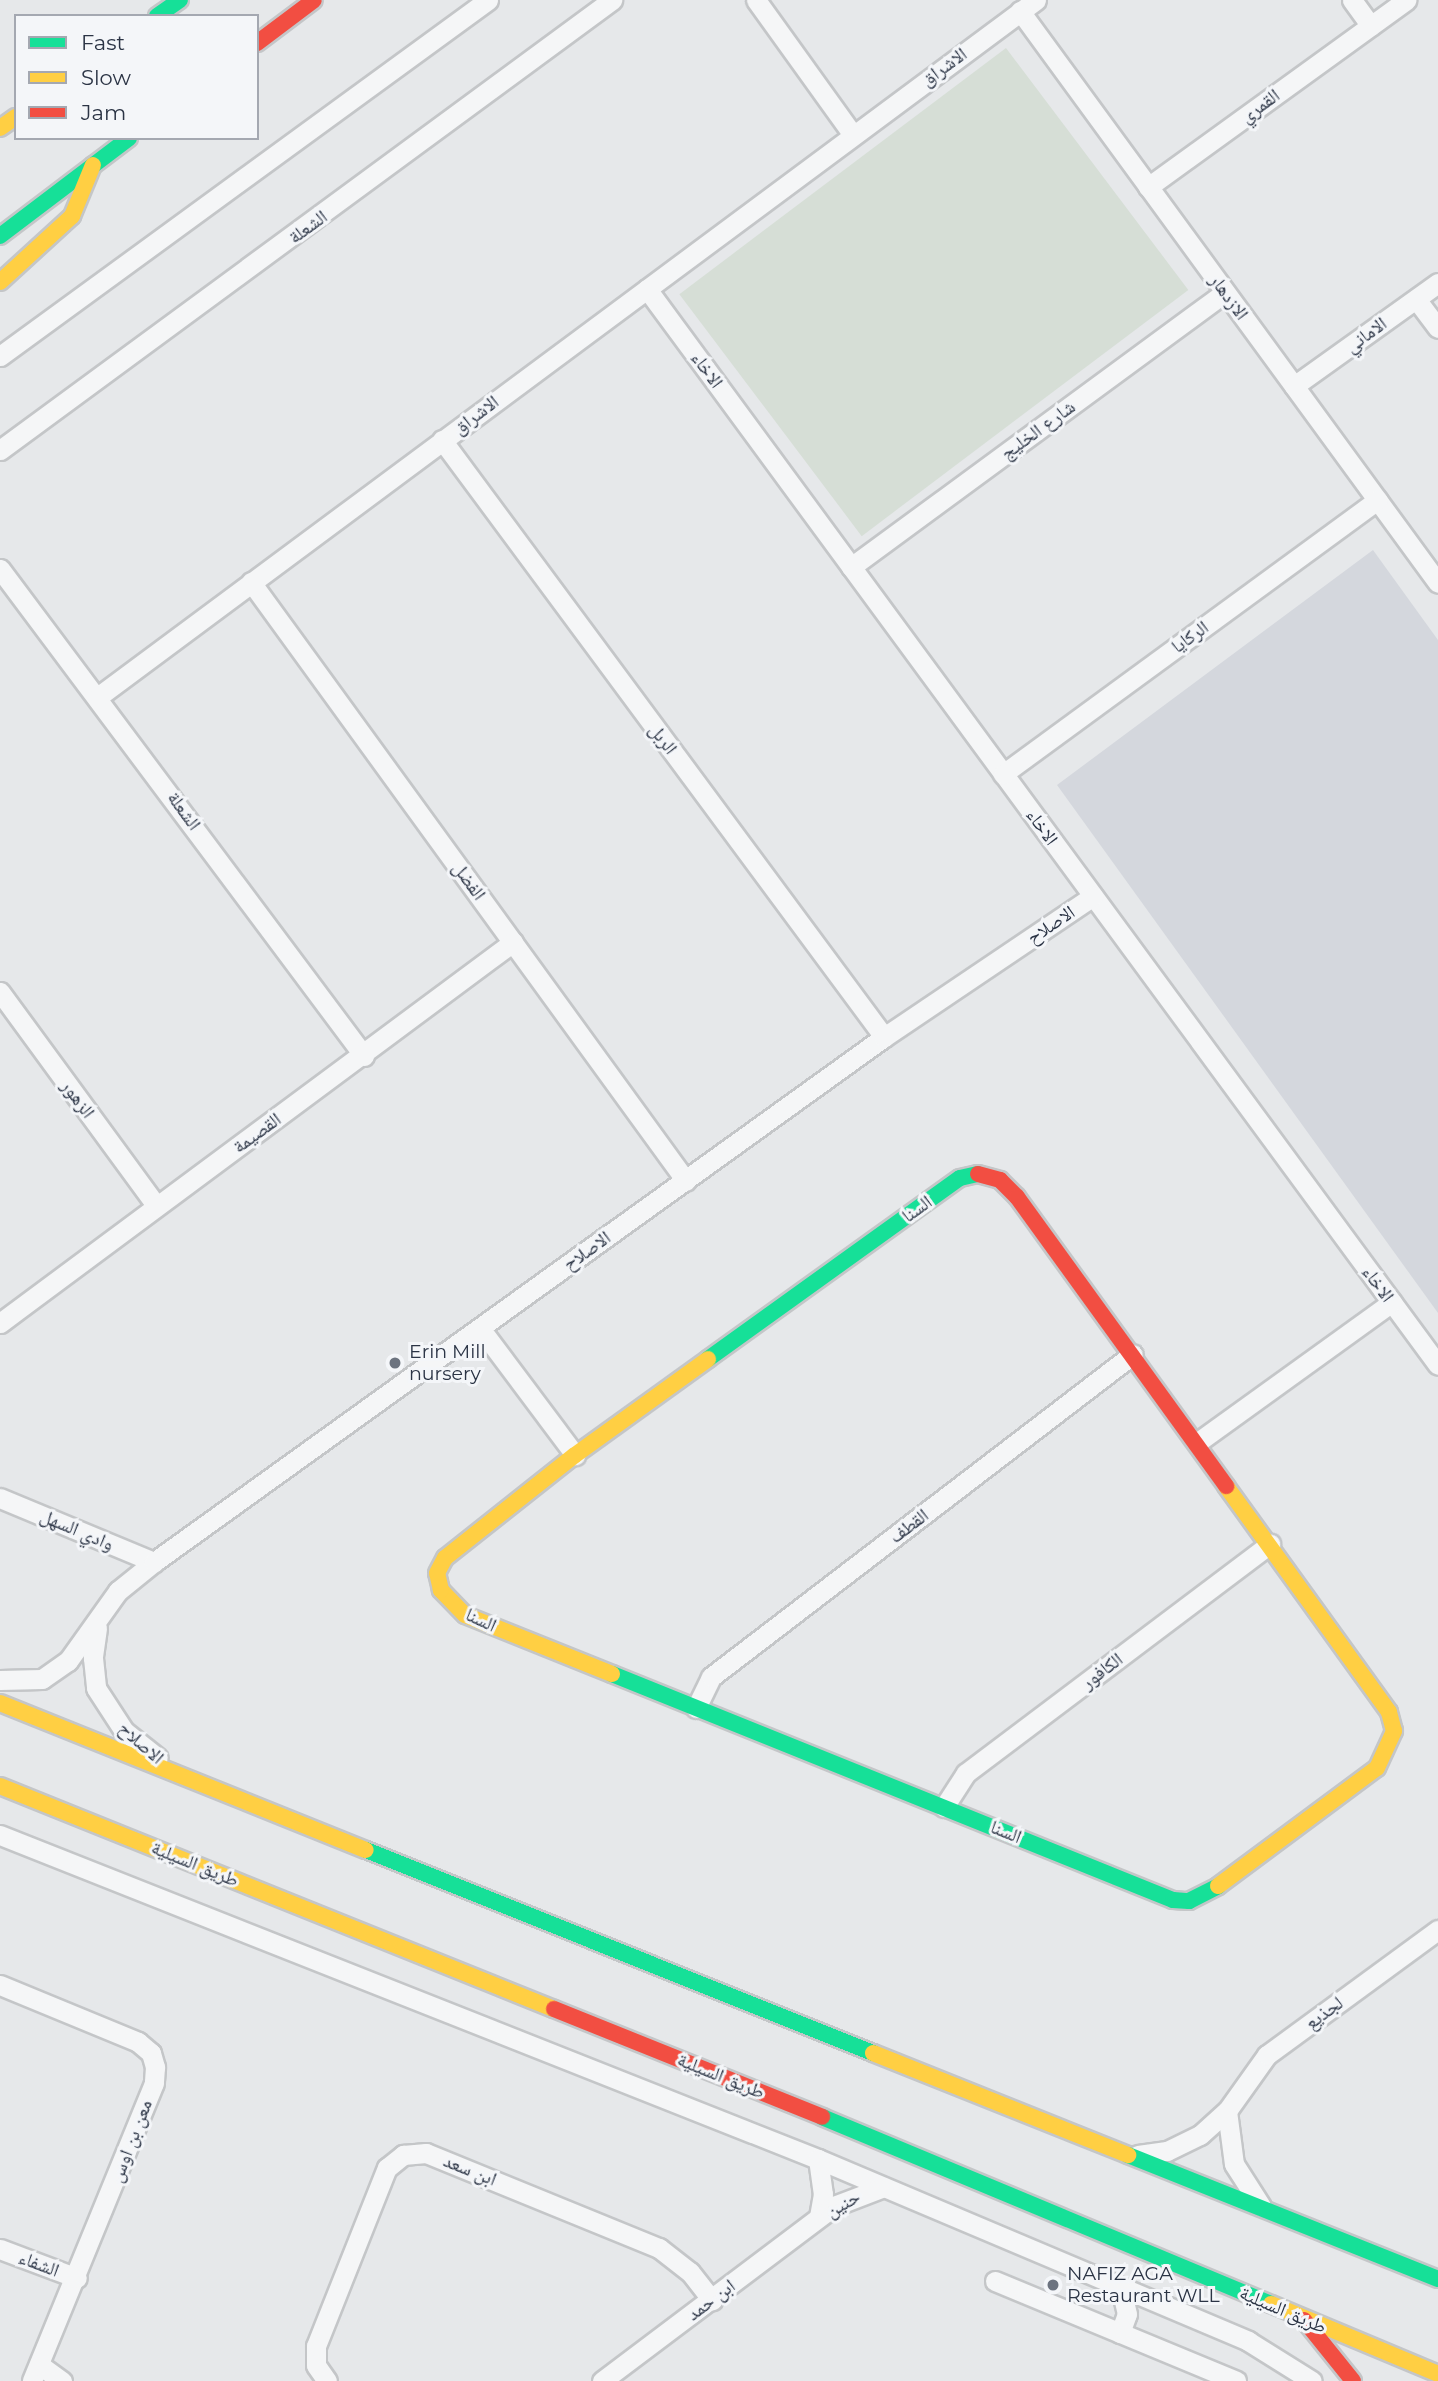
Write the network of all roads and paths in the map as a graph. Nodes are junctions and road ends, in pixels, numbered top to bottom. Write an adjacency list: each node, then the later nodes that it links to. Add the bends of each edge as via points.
1 (180, 0): 9 (main road)
2 (314, 0): 11 (main road)
3 (488, 0): 23 (street)
4 (756, 0): 12 (street)
5 (1352, 0): 10 (street)
6 (1406, 0): 10 (street, القمري)
7 (601, 3): 26 (street, الشعلة)
8 (1028, 6): 12 (street, الاشراق); 15 (street, الازدهار)
9 (160, 14)
10 (1371, 26): 15 (street, القمري)
11 (259, 41)
12 (853, 135): 19 (street, الاشراق)
13 (126, 140): 14 (main road)
14 (93, 165): 16 (main road); 17 (main road, via 81,200 66,224)
15 (1148, 187): 20 (street, الازدهار)
16 (0, 236)
17 (0, 282)
18 (1438, 283): 21 (street, الاماني)
19 (647, 289): 25 (street, الاشراق); 28 (street, الاخاء)
20 (1225, 292): 24 (street, الازدهار); 28 (street, شارع الخليج)
21 (1416, 299): 22 (street); 24 (street, الاماني)
22 (1438, 328)
23 (0, 356)
24 (1294, 386): 27 (street, الازدهار)
25 (442, 440): 30 (street, الاشراق); 37 (street, الربل)
26 (0, 450)
27 (1377, 500): 31 (street, الازدهار); 33 (street, الركايا)
28 (851, 567): 33 (street, الاخاء)
29 (0, 569): 32 (street, الشعلة)
30 (251, 582): 32 (street, الاشراق); 35 (street, الفضل)
31 (1438, 583)
32 (99, 696): 38 (street, الشعلة)
33 (1003, 774): 34 (street, الاخاء)
34 (1093, 896): 37 (street, الاصلاح); 41 (street, الاخاء)
35 (513, 942): 38 (street, القصيمة); 39 (street, الفضل)
36 (0, 992): 40 (street, الزهور)
37 (884, 1037): 39 (street, الاصلاح)
38 (364, 1056): 40 (street, القصيمة)
39 (686, 1181): 43 (street, الاصلاح)
40 (156, 1205): 42 (street, القصيمة)
41 (1392, 1302): 45 (street, الاخاء); 46 (street)
42 (0, 1323)
43 (480, 1328): 47 (street); 50 (street, الاصلاح)
44 (1133, 1354): 46 (main road, السنا); 47 (main road, السنا, via 1017,1197 1000,1180 978,1174 960,1178); 54 (street, القطف, via 711,1677)
45 (1438, 1365)
46 (1198, 1441): 49 (main road, السنا)
47 (575, 1455): 54 (main road, السنا, via 445,1558 437,1573 441,1590 465,1615)
48 (0, 1498): 50 (street, وادي السهل)
49 (1270, 1544): 57 (street, الكافور, via 966,1773); 57 (main road, السنا, via 1389,1712 1394,1731 1377,1768 1206,1895 1189,1901 1173,1900)
50 (154, 1562): 51 (street, الاصلاح, via 118,1591)
51 (98, 1624): 52 (street, الاصلاح, via 68,1661 42,1679); 55 (street, الاصلاح, via 94,1673 108,1713)
52 (0, 1680)
53 (0, 1703): 55 (main road)
54 (696, 1708): 57 (main road, السنا)
55 (181, 1777): 62 (main road)
56 (0, 1786): 74 (main road, طريق السيلية, via 919,2156)
57 (944, 1807)
58 (0, 1835): 63 (street)
59 (1438, 1930): 61 (street, لجذيع, via 1267,2054)
60 (0, 1985): 68 (street, معن بن اوس, via 138,2042 151,2053 155,2067 154,2083)
61 (1227, 2111): 62 (street, لجذيع, via 1184,2144); 65 (street, via 1234,2164)
62 (1132, 2156): 65 (main road)
63 (818, 2159): 64 (street); 66 (street, حنين, via 823,2182)
64 (884, 2187): 66 (street, حنين, via 849,2197); 71 (street)
65 (1262, 2207): 69 (main road)
66 (819, 2217): 72 (street, ابن حمد)
67 (0, 2249): 68 (street, الشفاء)
68 (77, 2278): 76 (street, معن بن اوس)
69 (1438, 2279)
70 (995, 2281): 75 (street)
71 (1121, 2288): 73 (street); 75 (street, via 1128,2314)
72 (712, 2300): 79 (street, ابن سعد, via 690,2272 659,2248 426,2152 403,2155 387,2168 316,2346 316,2365); 80 (street, ابن حمد)
73 (1157, 2303): 75 (street, via 1142,2313); 82 (street, via 1248,2342)
74 (1304, 2320): 77 (main road, طريق السيلية); 83 (main road)
75 (1125, 2335): 81 (street)
76 (36, 2373): 78 (street)
77 (1438, 2374)
78 (62, 2381)
79 (327, 2381)
80 (602, 2381)
81 (1236, 2381)
82 (1312, 2381)
83 (1353, 2381)

